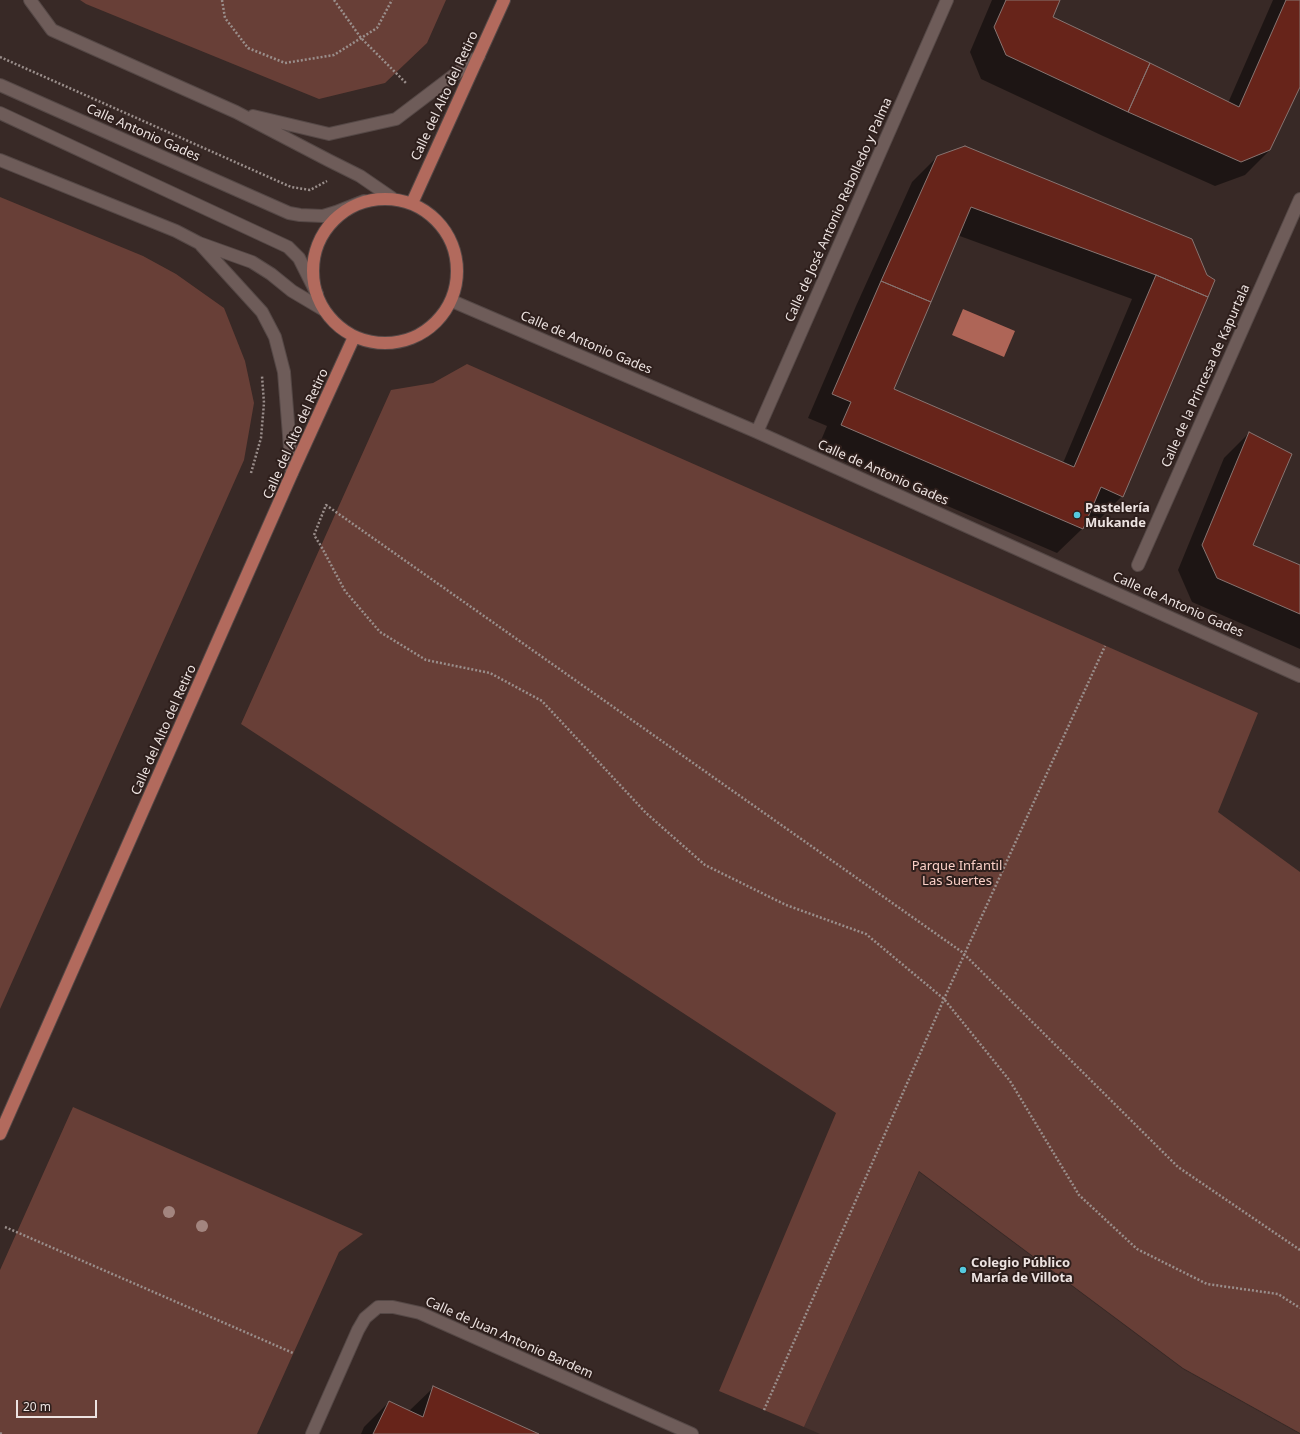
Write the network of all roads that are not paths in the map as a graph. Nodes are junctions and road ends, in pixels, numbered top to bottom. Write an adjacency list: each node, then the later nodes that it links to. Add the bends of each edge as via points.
1 (30, 0): 6 (street, via 52,30)
2 (504, 0): 4 (main road, Calle del Alto del Retiro)
3 (947, 0): 18 (street, Calle de José Antonio Rebolledo y Palma)
4 (479, 56): 6 (street, via 396,119 329,134); 12 (main road, Calle del Alto del Retiro)
5 (0, 84): 11 (street, Calle Antonio Gades, via 289,213 323,216)
6 (236, 112): 9 (street, via 360,176)
7 (0, 113): 14 (street, via 288,247 307,272)
8 (0, 160): 13 (street, via 176,231)
9 (392, 198): 11 (main road); 12 (main road)
10 (1300, 199): 20 (street, Calle de la Princesa de Kapurtala)
11 (364, 201): 14 (main road, via 343,211 327,227 316,248 312,271)
12 (412, 202): 15 (main road, via 432,215 447,233 456,254 458,278)
13 (199, 243): 16 (street, via 252,262); 19 (street, via 262,312 275,337 284,372)
14 (317, 294): 16 (main road)
15 (452, 301): 17 (main road, via 439,320 421,335 400,342 376,343); 18 (street, Calle de Antonio Gades)
16 (324, 310): 17 (main road, via 337,326)
17 (354, 337): 19 (main road, Calle del Alto del Retiro)
18 (757, 432): 21 (street, Calle de Antonio Gades)
19 (292, 473): 22 (main road, Calle del Alto del Retiro)
20 (1138, 565)
21 (1300, 676)
22 (0, 1134)
23 (312, 1434): 24 (street, Calle de Juan Antonio Bardem, via 364,1318 378,1307 393,1307 420,1313)
24 (692, 1434)

